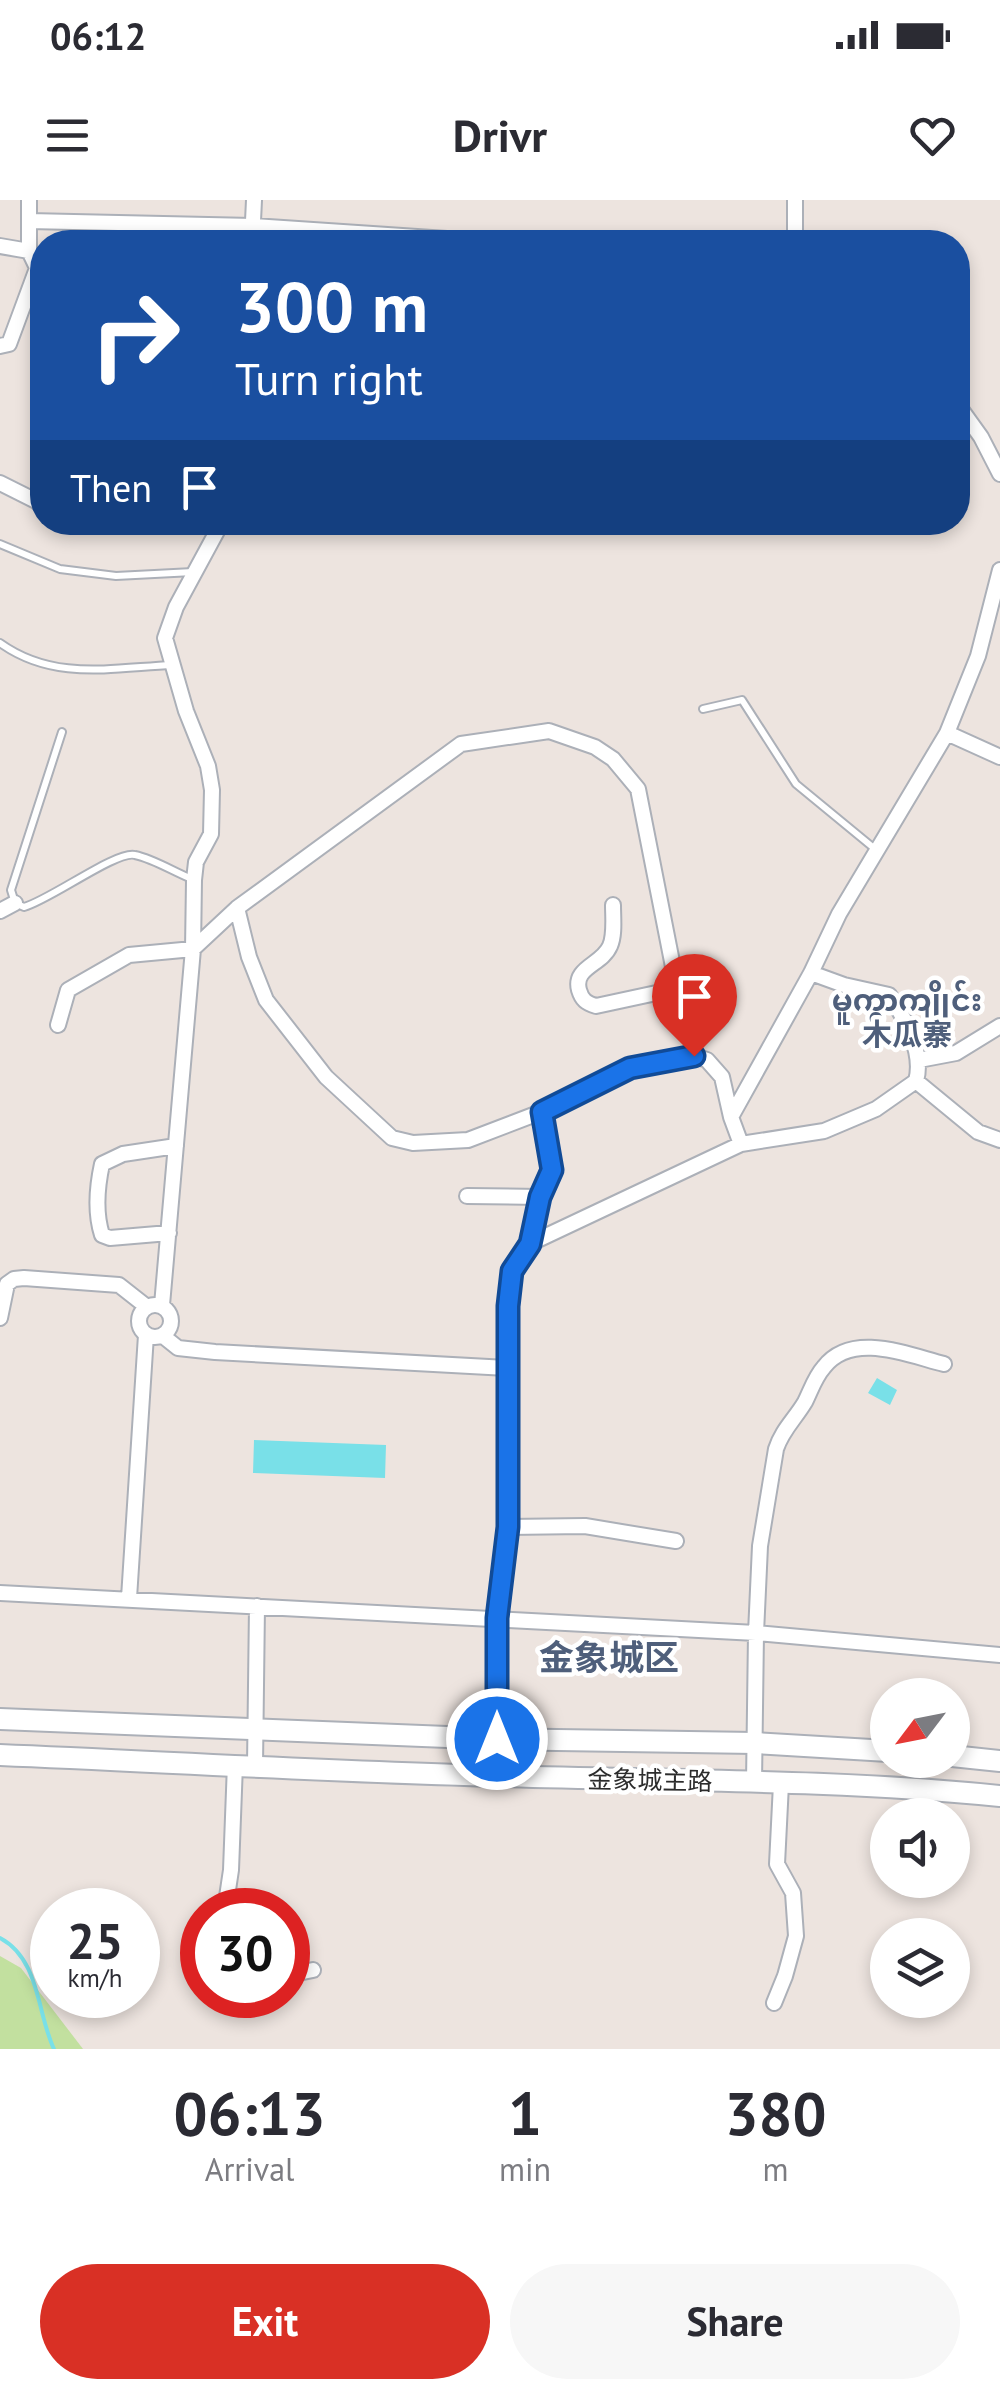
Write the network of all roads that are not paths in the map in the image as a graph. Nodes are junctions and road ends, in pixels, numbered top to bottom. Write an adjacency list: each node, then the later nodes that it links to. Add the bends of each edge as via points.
1 (29, 200): 4 (street)
2 (254, 200): 5 (street)
3 (795, 200): 8 (street)
4 (29, 221): 5 (street); 10 (street)
5 (252, 226): 6 (street); 7 (street)
6 (252, 230)
7 (312, 230)
8 (795, 230)
9 (0, 246): 10 (street)
10 (29, 251)
11 (30, 294): 12 (street, via 8,344)
12 (0, 346)
13 (970, 420): 14 (street)
14 (1000, 474)
15 (0, 483): 16 (street)
16 (30, 498)
17 (215, 535): 20 (street)
18 (0, 544): 20 (lane, via 60,569 116,576)
19 (1000, 570): 25 (street, via 978,656)
20 (195, 572): 22 (street, via 166,638)
21 (0, 643): 22 (lane, via 61,670)
22 (173, 664): 28 (street, via 212,790 211,834)
23 (703, 709): 27 (lane, via 742,700 796,784)
24 (62, 732): 29 (lane, via 11,890)
25 (946, 733): 26 (street); 27 (street)
26 (1000, 757)
27 (876, 850): 34 (street)
28 (194, 880): 29 (lane, via 133,854 38,903); 33 (street)
29 (15, 903): 32 (street)
30 (612, 905): 31 (street, via 608,951 577,979 580,995 596,1006 661,992 675,977 638,789 595,747 549,731 461,744)
31 (237, 908): 33 (street); 39 (street, via 266,1000 326,1077 392,1138 468,1140)
32 (0, 911)
33 (192, 949): 35 (street, via 129,955 108,965 68,990); 43 (street)
34 (812, 973): 37 (street, via 889,996); 40 (street)
35 (58, 1025)
36 (1000, 1026): 37 (street, via 956,1052)
37 (918, 1060): 38 (street)
38 (916, 1081): 41 (street, via 978,1132); 42 (street, via 876,1109 824,1132)
39 (542, 1112): 40 (street, via 630,1068 694,1056 708,1060 722,1077); 45 (street, via 552,1170)
40 (731, 1118): 42 (street)
41 (1000, 1140)
42 (741, 1144): 47 (street)
43 (176, 1146): 46 (street); 46 (street, via 113,1158 102,1164 99,1177 102,1235)
44 (467, 1196): 45 (street)
45 (540, 1197): 47 (street)
46 (169, 1233): 48 (street)
47 (530, 1244): 53 (street, via 512,1271)
48 (155, 1306): 49 (street, via 119,1285 14,1278 2,1294); 50 (street, via 138,1320); 51 (street, via 172,1322)
49 (0, 1318)
50 (146, 1336): 51 (street); 57 (street)
51 (163, 1336): 53 (street, via 178,1348 215,1352)
52 (944, 1364): 60 (street, via 872,1346 838,1354 820,1372 776,1449 760,1546)
53 (507, 1368): 54 (street)
54 (508, 1527): 55 (street, via 585,1526); 59 (street)
55 (676, 1542)
56 (0, 1593): 57 (street)
57 (129, 1598): 58 (street)
58 (257, 1606): 59 (street); 63 (street)
59 (497, 1618): 60 (street); 64 (street)
60 (756, 1633): 61 (street); 65 (street)
61 (1000, 1654)
62 (0, 1719): 63 (main road, 金象城主路)
63 (254, 1729): 64 (main road, 金象城主路); 70 (street)
64 (497, 1739): 65 (main road, 金象城主路); 71 (street)
65 (755, 1743): 66 (main road, 金象城主路); 72 (street)
66 (870, 1750)
67 (0, 1755): 70 (main road, 金象城主路)
68 (970, 1758): 69 (main road)
69 (997, 1760): 74 (main road)
70 (244, 1765): 71 (main road, 金象城主路); 75 (street)
71 (496, 1776): 72 (main road, 金象城主路)
72 (754, 1782): 73 (main road, 金象城主路)
73 (781, 1784): 74 (main road, 金象城主路); 78 (street, via 777,1864 793,1893 796,1936)
74 (997, 1796)
75 (228, 1888)
76 (314, 1970): 77 (street)
77 (310, 1971)
78 (774, 2003)

